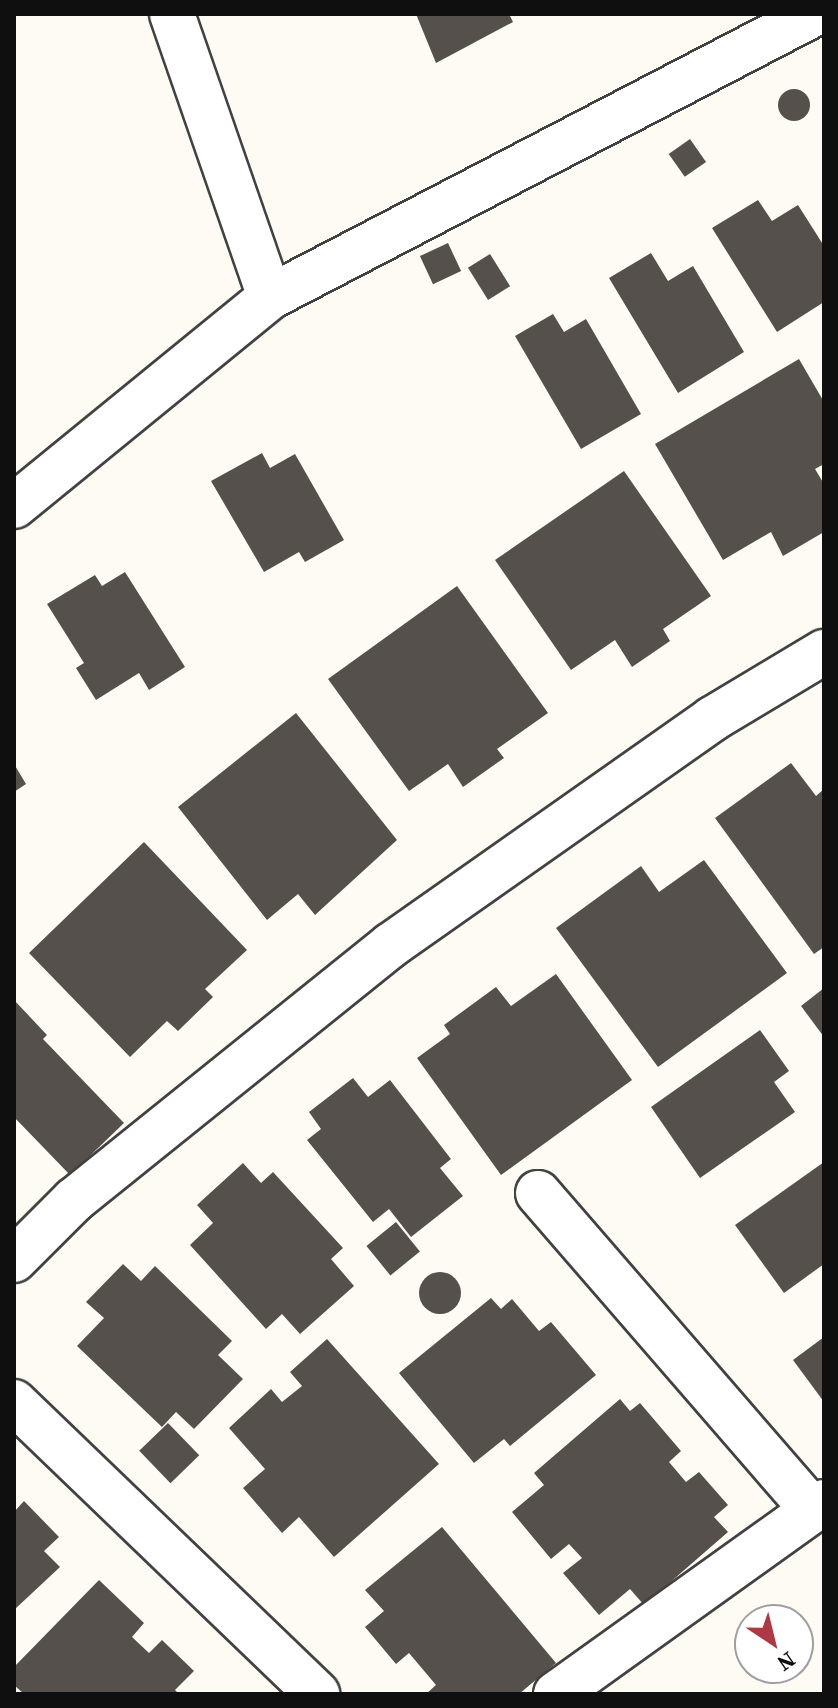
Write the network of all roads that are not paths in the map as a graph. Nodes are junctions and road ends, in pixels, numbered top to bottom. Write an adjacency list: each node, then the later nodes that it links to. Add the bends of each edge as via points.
1 (172, 14): 3 (street)
2 (814, 14): 3 (street)
3 (270, 297): 4 (street)
4 (14, 506)
5 (824, 652): 7 (street, via 712,719 391,945 74,1200)
6 (538, 1193): 9 (street)
7 (14, 1260)
8 (14, 1402): 10 (street)
9 (818, 1506): 11 (street)
10 (317, 1694)
11 (556, 1694)

